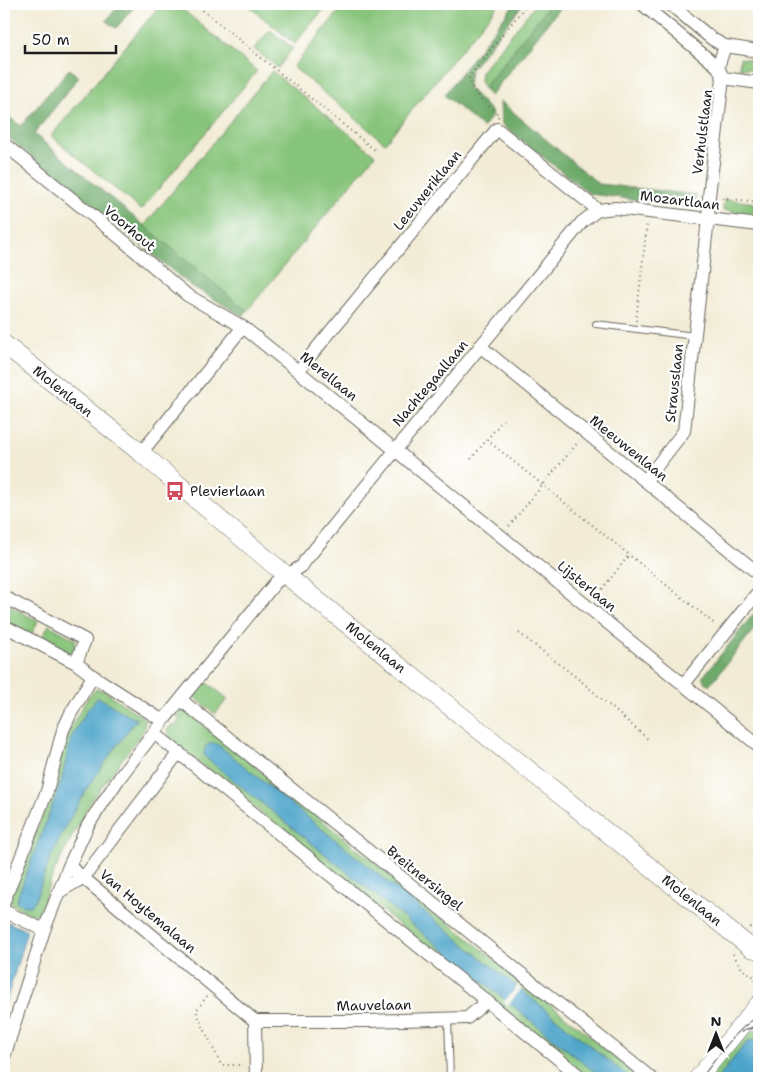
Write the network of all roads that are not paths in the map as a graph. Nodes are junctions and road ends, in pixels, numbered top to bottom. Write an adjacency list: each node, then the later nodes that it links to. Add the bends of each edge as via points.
1 (642, 4): 5 (street)
2 (670, 4): 3 (street)
3 (725, 46): 4 (street); 5 (street, Verhulstlaan)
4 (759, 50)
5 (721, 72): 6 (street, Verhulstlaan); 9 (street, Verhulstlaan)
6 (759, 83)
7 (6, 150): 12 (street, Voorhout, via 119,237 187,295)
8 (598, 210): 9 (street, Mozartlaan, via 615,208); 15 (street, Nachtegaallaan, via 582,222); 16 (street, Leeuweriklaan, via 497,129)
9 (708, 218): 10 (street, Mozartlaan); 13 (street, Strausslaan)
10 (759, 224)
11 (596, 324): 13 (lane, Strausslaan)
12 (243, 327): 16 (street, Merellaan); 18 (street)
13 (695, 336): 19 (street, Strausslaan, via 684,433)
14 (4, 344): 18 (main road, Molenlaan)
15 (480, 346): 17 (street, Nachtegaallaan); 19 (street, Meeuwenlaan)
16 (298, 370): 17 (street, Merellaan)
17 (395, 449): 21 (street, Nachtegaallaan, via 302,566); 27 (street, Lijsterlaan)
18 (141, 453): 21 (main road, Molenlaan)
19 (645, 481): 20 (street, Meeuwenlaan)
20 (759, 574)
21 (287, 576): 28 (street, Nachtegaallaan, via 276,582); 38 (main road, Molenlaan)
22 (759, 591): 27 (street)
23 (4, 597): 25 (street, via 85,640)
24 (4, 626): 25 (street)
25 (76, 663): 26 (street)
26 (94, 676): 29 (street); 36 (street, via 71,712 64,730 47,791)
27 (684, 684): 31 (street, Lijsterlaan)
28 (181, 700): 29 (street, Nachtegaallaan); 47 (street, Breitnersingel)
29 (163, 721): 30 (street, Nachtegaallaan)
30 (154, 733): 32 (street); 33 (street, Nachtegaallaan, via 88,825)
31 (759, 746)
32 (179, 752): 34 (street); 39 (street)
33 (69, 866): 34 (street, Van Hoytemalaan); 35 (street, Nachtegaallaan)
34 (84, 877): 35 (street); 42 (street, Van Hoytemalaan)
35 (60, 892): 37 (street, Nachtegaallaan)
36 (5, 908): 37 (street)
37 (44, 930): 43 (street, Nachtegaallaan, via 11,1015)
38 (756, 953)
39 (487, 1001): 41 (street, Mauvelaan, via 467,1018); 46 (street)
40 (759, 1004): 48 (main road)
41 (448, 1018): 42 (street, Mauvelaan); 45 (lane)
42 (255, 1021): 44 (street)
43 (4, 1057)
44 (256, 1071)
45 (450, 1078)
46 (582, 1078)
47 (651, 1078)
48 (698, 1078)

